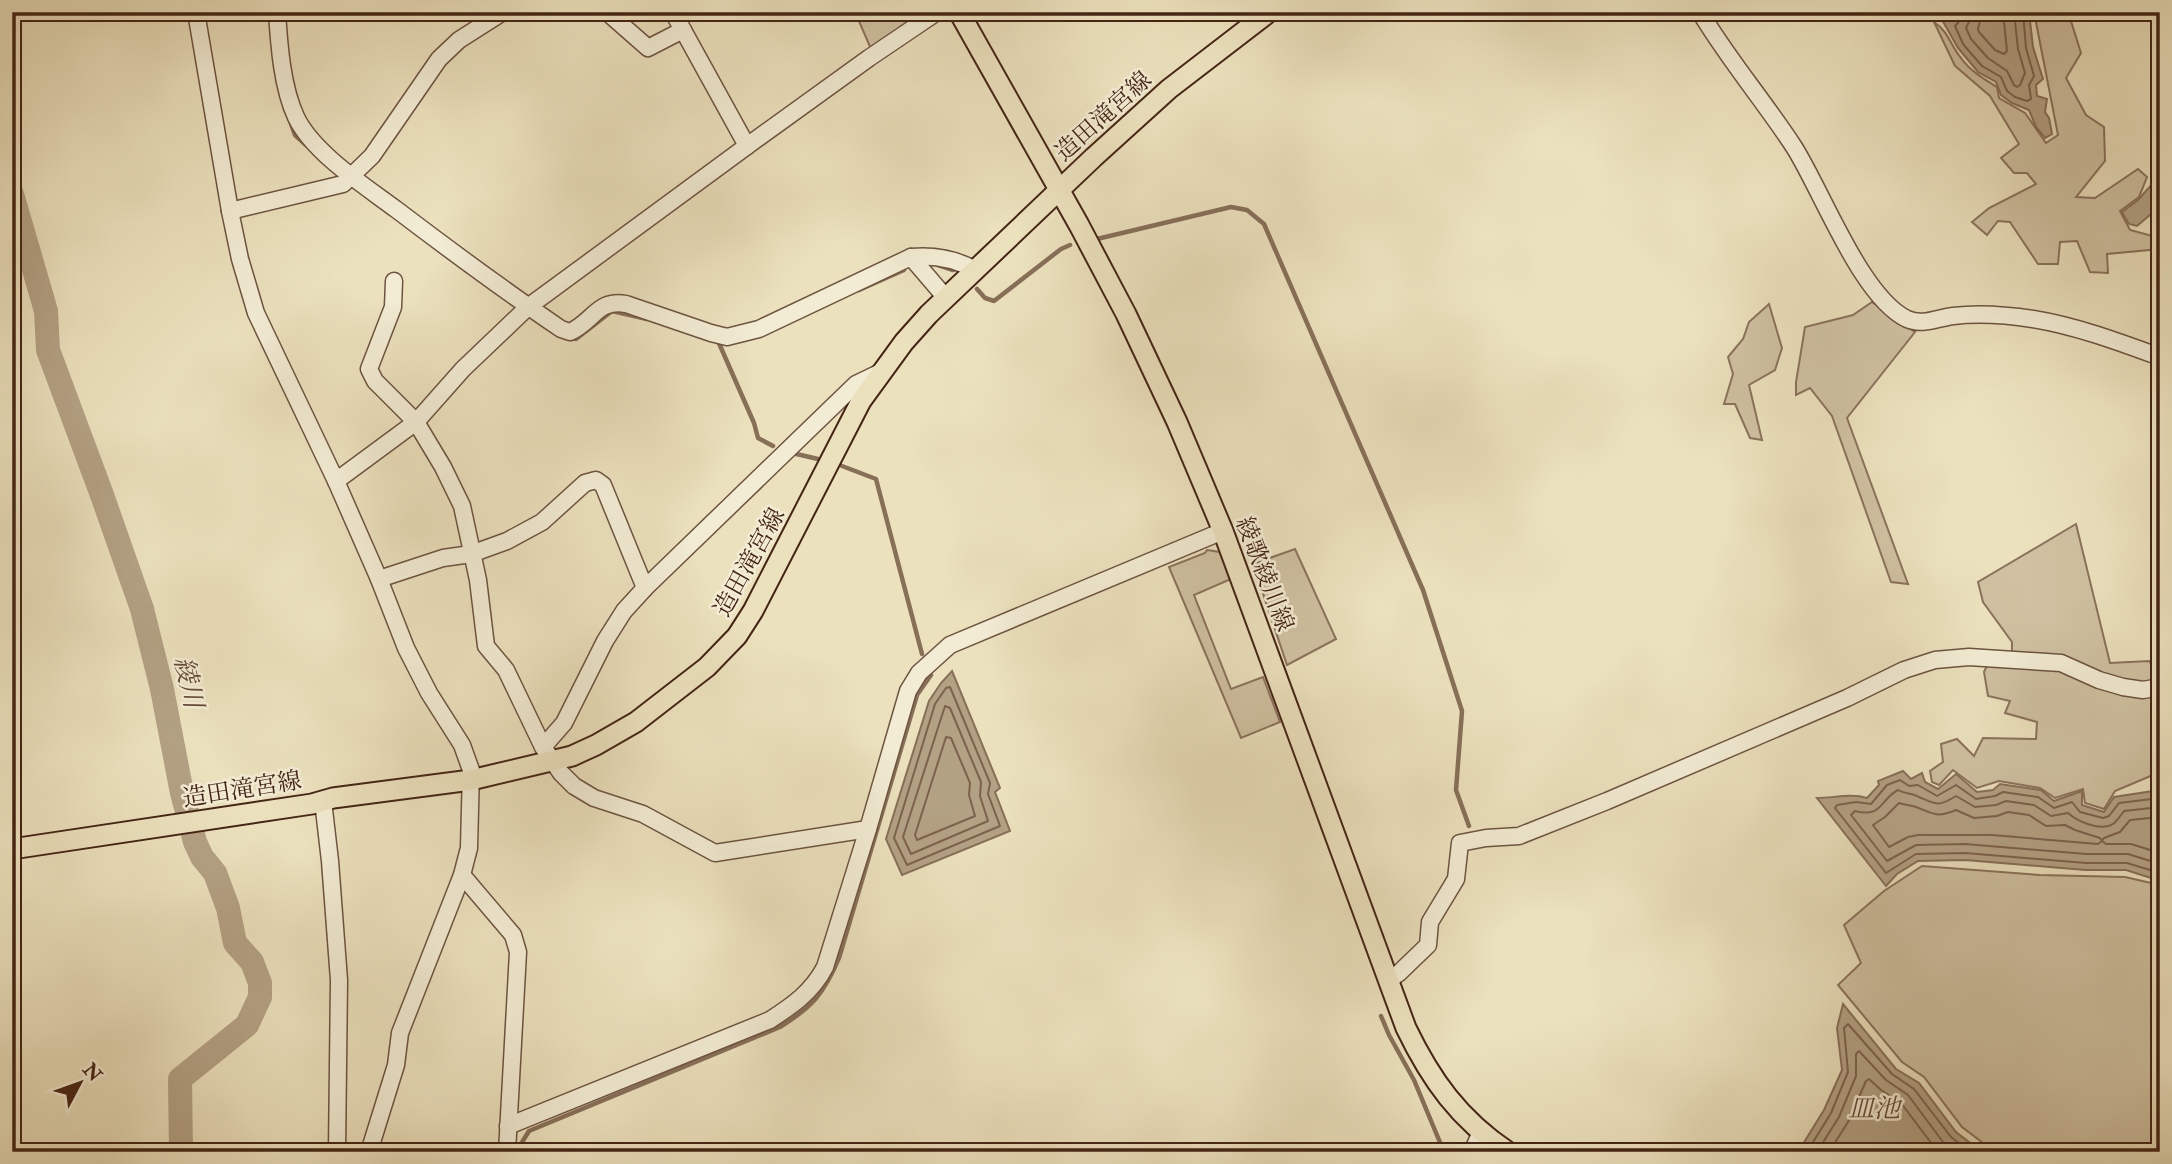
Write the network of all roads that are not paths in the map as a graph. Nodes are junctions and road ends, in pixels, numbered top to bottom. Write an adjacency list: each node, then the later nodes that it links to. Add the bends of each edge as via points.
1 (196, 12): 14 (street)
2 (276, 12): 12 (street, via 284,75 295,115 310,140)
3 (503, 12): 12 (street, via 439,59 372,156)
4 (607, 12): 10 (street, via 648,48)
5 (673, 12): 10 (street)
6 (937, 12): 11 (street)
7 (959, 12): 13 (main road, 綾歌綾川線)
8 (1269, 12): 13 (main road, 造田滝宮線, via 1169,89)
9 (1700, 12): 20 (street, via 1794,148 1867,282 1888,305 1907,319 1924,323 1952,316 2033,319)
10 (683, 30): 11 (street)
11 (747, 146): 19 (street)
12 (352, 176): 14 (street, via 342,184); 19 (street)
13 (1059, 190): 16 (main road, 造田滝宮線); 24 (main road, 綾歌綾川線, via 1154,373)
14 (230, 211): 23 (street, via 256,313)
15 (911, 257): 16 (street, via 929,256); 18 (street); 19 (street, via 760,329 727,337 614,302 570,331)
16 (975, 270): 18 (main road, 造田滝宮線)
17 (394, 281): 22 (street, via 393,307 369,369)
18 (946, 298): 21 (main road, 造田滝宮線)
19 (528, 307): 22 (street)
20 (2160, 357)
21 (881, 372): 27 (street, via 856,384); 29 (main road, 造田滝宮線, via 861,401 765,591 737,636 708,667 636,722 596,746)
22 (416, 422): 23 (street); 25 (street, via 462,506)
23 (336, 481): 26 (street)
24 (1223, 531): 32 (street, via 967,637 935,657 908,691); 35 (main road, 綾歌綾川線)
25 (471, 554): 26 (street); 27 (street, via 541,522 585,483 596,480 603,485); 29 (street, via 486,646 506,670)
26 (379, 579): 30 (street, via 406,648 461,745)
27 (645, 587): 29 (street, via 605,641)
28 (2160, 687): 35 (street, via 2123,687 2061,663 1969,657 1935,660 1904,670 1557,821 1519,835 1460,843 1456,879 1430,922 1428,945)
29 (549, 754): 30 (main road, 造田滝宮線); 32 (street, via 561,773 594,798 643,814 715,853)
30 (471, 780): 31 (main road, 造田滝宮線); 34 (street, via 469,848)
31 (323, 801): 33 (main road, 造田滝宮線); 38 (street, via 339,980)
32 (868, 829): 36 (street, via 824,967 808,992 770,1020)
33 (12, 849)
34 (462, 875): 36 (street, via 513,934 518,952); 39 (street, via 400,1033 396,1065)
35 (1389, 980): 37 (main road, 綾歌綾川線, via 1406,1028 1435,1080)
36 (508, 1126): 40 (street)
37 (1482, 1132): 41 (street); 42 (main road, 綾歌綾川線)
38 (337, 1152)
39 (369, 1152)
40 (507, 1152)
41 (1472, 1152)
42 (1508, 1152)

